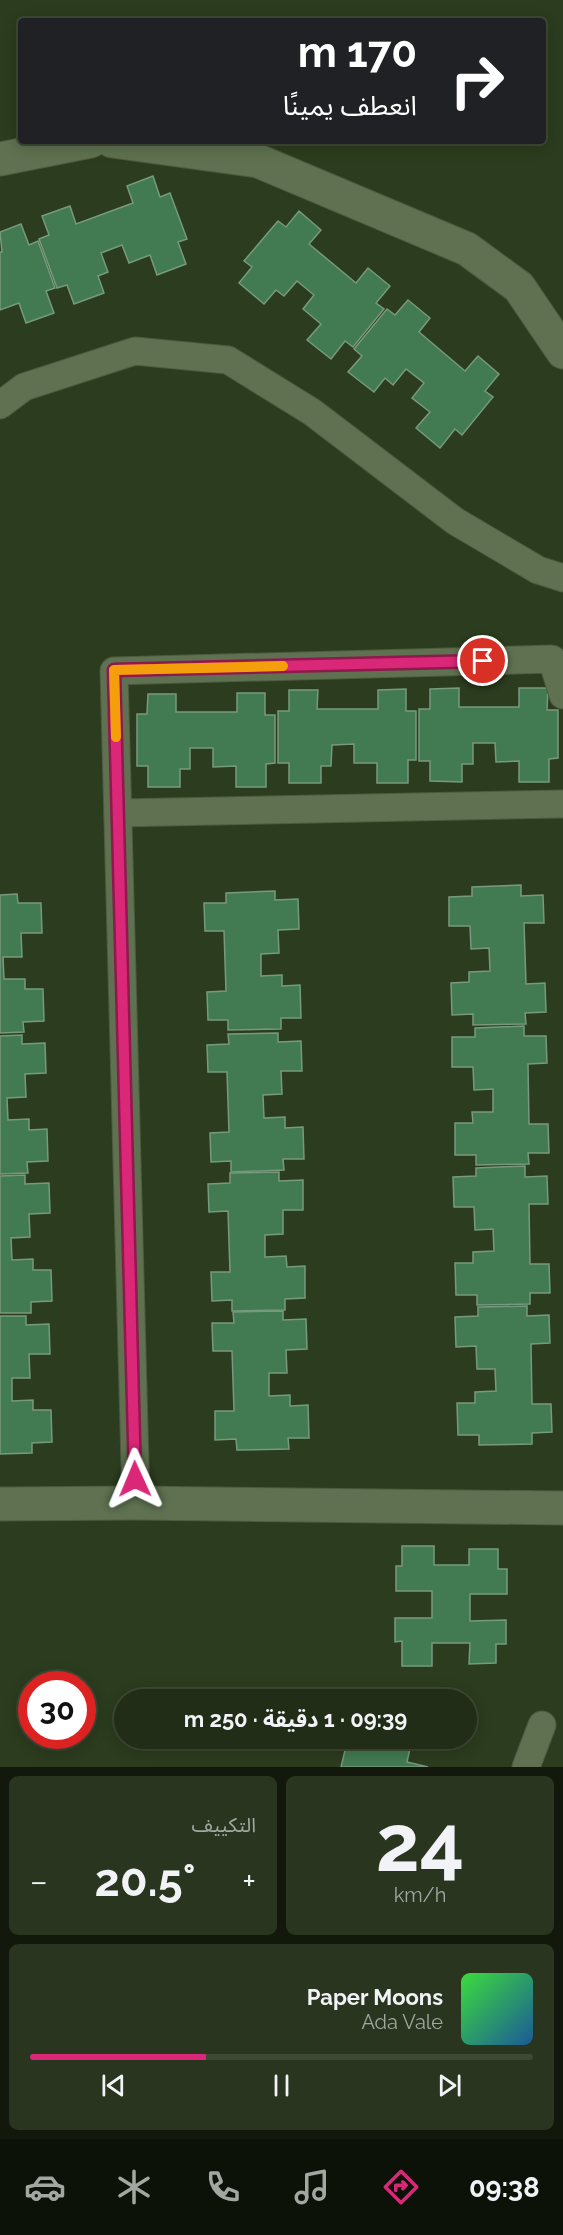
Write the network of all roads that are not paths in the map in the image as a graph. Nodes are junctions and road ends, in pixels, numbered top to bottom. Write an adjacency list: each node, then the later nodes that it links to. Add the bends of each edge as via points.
1 (76, 144): 3 (street)
2 (135, 144): 4 (street, via 258,160 467,249 519,287)
3 (0, 159)
4 (563, 352)
5 (0, 405): 6 (street, via 24,387 135,351 228,360 312,412 455,521 538,570)
6 (563, 578)
7 (563, 695): 9 (street, via 552,659 114,670)
8 (563, 804): 9 (street)
9 (118, 813): 10 (street)
10 (136, 1503): 11 (street); 12 (street)
11 (0, 1504)
12 (563, 1508)
13 (542, 1725): 14 (street)
14 (526, 1767)

